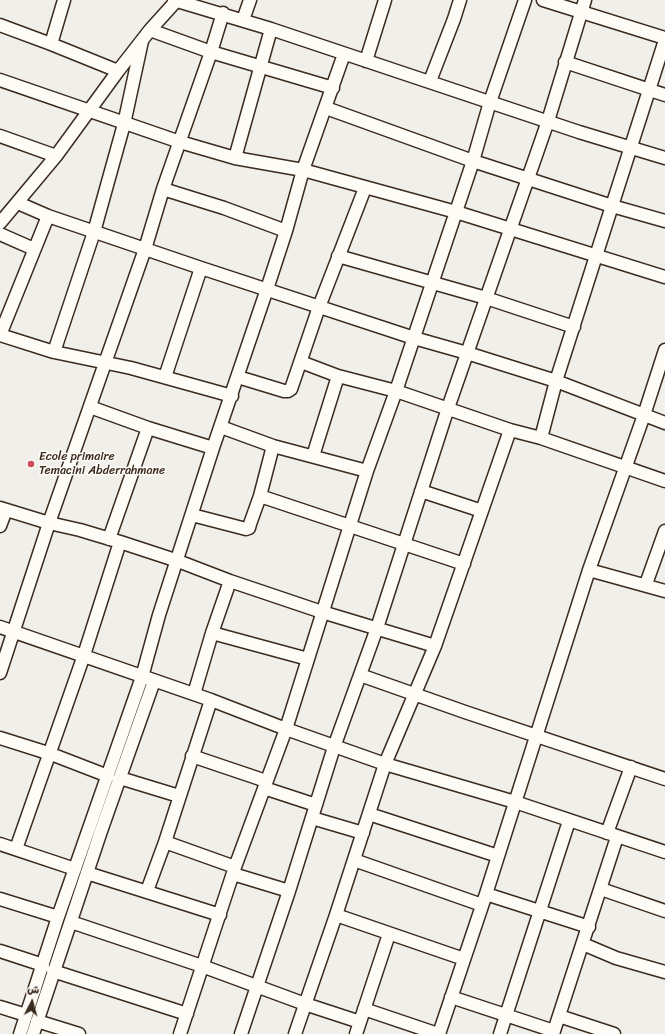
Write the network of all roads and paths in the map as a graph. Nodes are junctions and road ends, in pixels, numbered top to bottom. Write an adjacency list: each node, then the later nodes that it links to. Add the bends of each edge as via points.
1 (64, 0): 16 (street)
2 (176, 0): 9 (street); 13 (street)
3 (250, 0): 10 (street)
4 (385, 0): 19 (street)
5 (460, 0): 24 (street)
6 (525, 0): 28 (street)
7 (542, 0): 8 (street)
8 (583, 6): 14 (street); 20 (street)
9 (223, 13): 10 (street); 17 (street)
10 (243, 20): 12 (street)
11 (0, 25): 16 (street)
12 (271, 29): 18 (street); 21 (street)
13 (150, 30): 15 (street); 17 (street)
14 (665, 39): 26 (street)
15 (142, 41): 22 (street); 32 (street)
16 (51, 44): 22 (street)
17 (211, 52): 21 (street); 34 (street)
18 (344, 54): 19 (street); 25 (street)
19 (366, 60): 24 (street)
20 (565, 62): 26 (street); 31 (street)
21 (261, 67): 25 (street); 37 (street)
22 (118, 71): 30 (street)
23 (0, 80): 30 (street)
24 (430, 82): 28 (street)
25 (333, 88): 29 (street)
26 (650, 90): 27 (street); 35 (street)
27 (665, 95)
28 (490, 102): 31 (street); 39 (street)
29 (326, 108): 39 (street); 40 (street)
30 (89, 111): 32 (street); 36 (street)
31 (548, 121): 35 (street); 41 (street)
32 (124, 124): 34 (street); 52 (street)
33 (0, 136): 36 (street)
34 (180, 142): 37 (street); 43 (street)
35 (632, 148): 38 (street); 45 (street)
36 (56, 156): 44 (street)
37 (235, 158): 40 (street)
38 (665, 158)
39 (473, 161): 41 (street); 46 (street)
40 (303, 170): 42 (street); 51 (street)
41 (528, 179): 45 (street); 50 (street)
42 (365, 188): 46 (street); 56 (street)
43 (163, 189): 51 (street); 55 (street)
44 (18, 203): 47 (street); 49 (street)
45 (612, 206): 48 (street); 57 (street)
46 (456, 212): 50 (street); 60 (street)
47 (48, 216): 52 (street); 54 (street)
48 (665, 221)
49 (0, 223)
50 (510, 229): 57 (street); 62 (street)
51 (286, 231): 61 (street)
52 (94, 232): 55 (street); 67 (street)
53 (0, 234): 54 (street)
54 (34, 249): 65 (street)
55 (145, 249): 58 (street); 70 (street)
56 (338, 256): 60 (street); 63 (street)
57 (596, 256): 59 (street); 64 (street)
58 (201, 268): 61 (street); 73 (street)
59 (665, 277)
60 (432, 283): 62 (street); 66 (street)
61 (267, 289): 63 (street); 74 (street)
62 (486, 298): 64 (street); 68 (street)
63 (319, 306): 66 (street); 71 (street)
64 (574, 327): 75 (street)
65 (0, 335): 67 (street)
66 (414, 338): 68 (street); 76 (street)
67 (54, 352): 70 (street)
68 (467, 353): 75 (street); 79 (street)
69 (664, 355): 80 (street)
70 (106, 362): 73 (street); 78 (street)
71 (301, 362): 72 (street); 74 (street, via 293,386 288,391)
72 (338, 376): 76 (street); 88 (street)
73 (164, 377): 77 (street)
74 (238, 377): 77 (street)
75 (556, 381): 80 (street); 85 (street)
76 (396, 391): 79 (street); 90 (street)
77 (232, 396): 82 (street)
78 (90, 407): 83 (street); 97 (street)
79 (448, 408): 84 (street); 92 (street)
80 (644, 415): 81 (street); 89 (street)
81 (665, 423)
82 (221, 427): 86 (street); 87 (street)
83 (148, 428): 87 (street); 101 (street)
84 (510, 430): 85 (street); 95 (street)
85 (541, 438): 89 (street)
86 (273, 446): 88 (street); 93 (street)
87 (213, 448): 96 (street)
88 (313, 456): 90 (street)
89 (625, 468): 91 (street); 105 (street)
90 (366, 471): 99 (street)
91 (665, 482)
92 (421, 491): 95 (street); 102 (street)
93 (260, 496): 96 (street, via 249,528 246,529); 99 (street)
94 (3, 509): 97 (street); 98 (street)
95 (482, 511): 104 (street)
96 (192, 516): 103 (street)
97 (49, 523): 101 (street); 112 (street)
98 (0, 526)
99 (350, 526): 102 (street); 109 (street)
100 (665, 531): 107 (street)
101 (114, 541): 103 (street); 115 (street)
102 (404, 544): 104 (street); 111 (street)
103 (178, 561): 106 (street); 119 (street)
104 (464, 564): 114 (street)
105 (589, 570): 107 (street); 125 (street)
106 (230, 581): 109 (street); 113 (street)
107 (646, 584): 108 (street)
108 (665, 590)
109 (322, 612): 111 (street); 116 (street)
110 (0, 627): 112 (street)
111 (377, 628): 114 (street); 118 (street)
112 (14, 632): 115 (street); 117 (street)
113 (212, 633): 116 (street); 122 (street)
114 (435, 646): 121 (street)
115 (84, 655): 119 (street); 128 (street)
116 (308, 659): 124 (street)
117 (0, 673)
118 (360, 675): 121 (street); 127 (street)
119 (142, 676): 120 (street); 132 (street)
120 (154, 681): 122 (street); 132 (street)
121 (415, 693): 125 (street); 130 (street)
122 (194, 694): 123 (street)
123 (211, 700): 124 (street); 129 (street)
124 (286, 729): 127 (street); 134 (street)
125 (536, 735): 131 (street); 136 (street)
126 (0, 738): 128 (street)
127 (334, 746): 130 (street); 137 (street)
128 (51, 754): 132 (street); 145 (street)
129 (192, 756): 134 (street); 135 (street)
130 (386, 764): 136 (street); 138 (street)
131 (630, 767): 133 (street); 142 (street)
132 (114, 777): 135 (street); 149 (street)
133 (665, 779)
134 (265, 785): 137 (street); 150 (street)
135 (179, 796): 143 (street)
136 (515, 802): 140 (street); 147 (street)
137 (316, 805): 139 (street)
138 (369, 814): 141 (street); 147 (street)
139 (312, 818): 141 (street); 153 (street)
140 (569, 821): 142 (street); 156 (street)
141 (363, 833): 148 (street)
142 (612, 835): 146 (street); 151 (street)
143 (165, 842): 150 (street); 152 (street)
144 (0, 844): 145 (street)
145 (16, 849): 149 (street)
146 (665, 852)
147 (498, 856): 155 (street)
148 (354, 860): 155 (street); 159 (street)
149 (81, 871): 152 (street); 160 (street); 161 (street)
150 (234, 871): 153 (street); 158 (street)
151 (601, 889): 157 (street); 162 (street)
152 (148, 891): 158 (street)
153 (288, 891): 170 (street)
154 (0, 899): 160 (street)
155 (484, 900): 156 (street); 166 (street)
156 (539, 910): 162 (street); 177 (street)
157 (665, 911)
158 (220, 915): 167 (street)
159 (336, 915): 163 (street); 172 (street)
160 (58, 917): 168 (street)
161 (71, 922): 167 (street); 168 (street)
162 (589, 927): 164 (street)
163 (389, 934): 166 (street); 174 (street)
164 (583, 944): 169 (street, via 616,958); 178 (street)
165 (0, 951): 168 (street)
166 (464, 959): 171 (street)
167 (202, 966): 170 (street); 175 (street)
168 (48, 968): 175 (street); 176 (street); 179 (street)
169 (665, 972)
170 (257, 987): 172 (street); 186 (street)
171 (451, 997): 177 (street); 189 (street)
172 (305, 1004): 180 (street); 187 (street)
173 (0, 1007): 176 (street)
174 (364, 1009): 180 (street); 189 (street)
175 (187, 1014): 185 (street)
176 (26, 1015): 182 (street)
177 (506, 1015): 181 (street); 190 (street)
178 (559, 1016): 181 (street); 191 (street)
179 (37, 1021): 183 (street); 184 (street)
180 (360, 1022): 188 (street)
181 (554, 1032)
182 (20, 1034)
183 (33, 1034)
184 (79, 1034)
185 (180, 1034)
186 (241, 1034)
187 (295, 1034)
188 (356, 1034)
189 (439, 1034)
190 (500, 1034)
191 (614, 1034)

